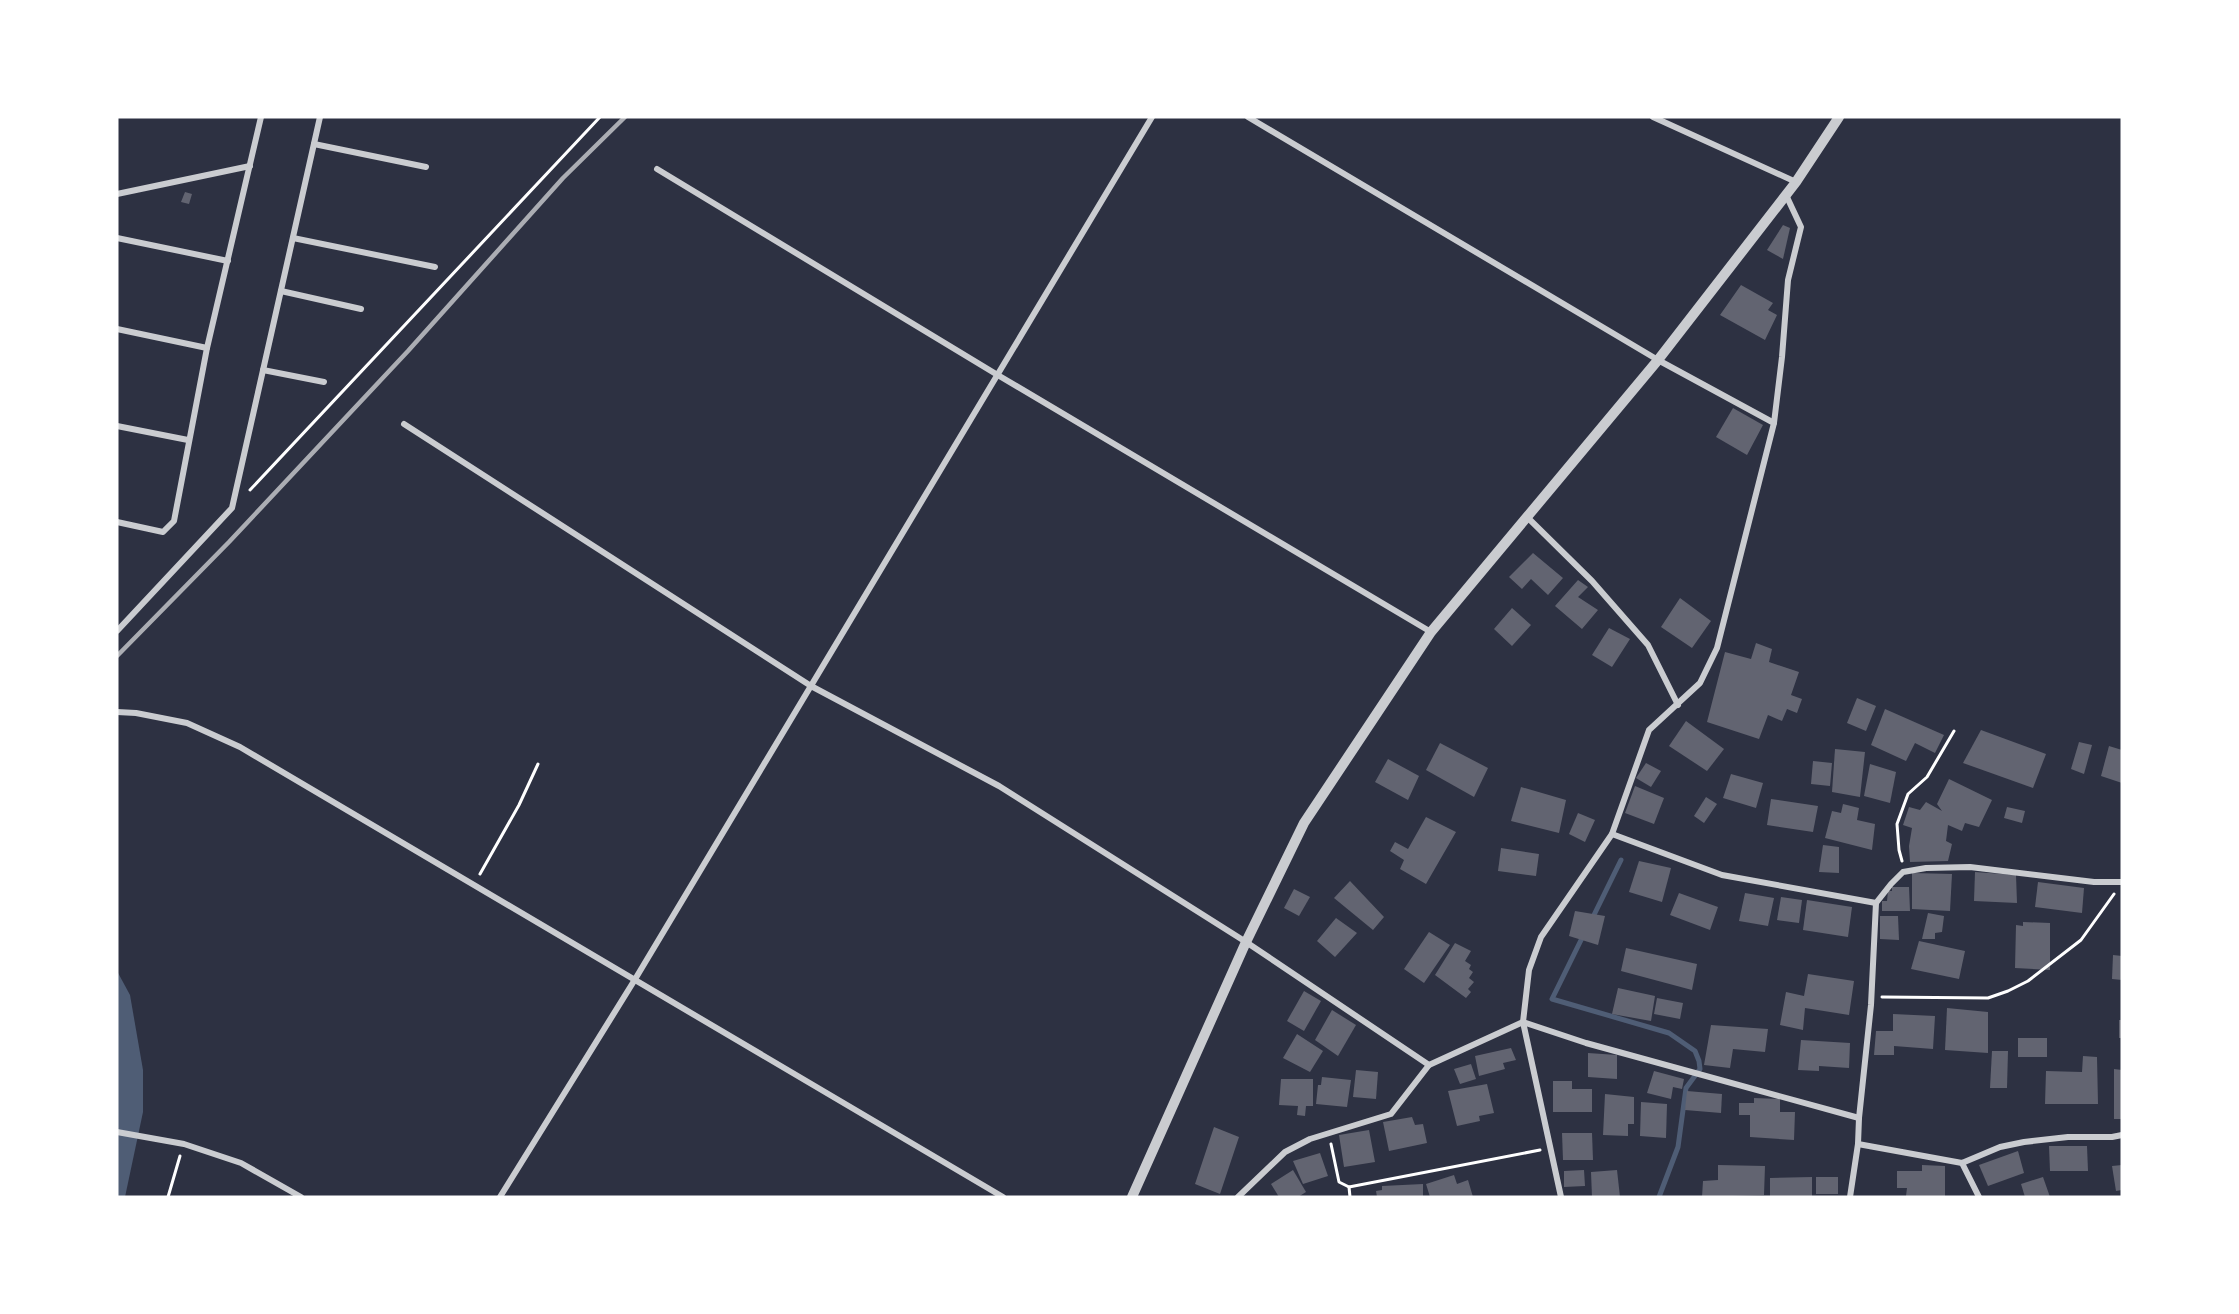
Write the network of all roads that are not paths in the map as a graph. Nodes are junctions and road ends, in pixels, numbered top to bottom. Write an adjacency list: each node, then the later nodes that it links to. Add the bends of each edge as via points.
1 (261, 117): 8 (street)
2 (320, 117): 7 (street)
3 (1152, 117): 24 (street)
4 (1248, 117): 22 (street)
5 (1653, 117): 11 (street)
6 (1839, 117): 11 (street)
7 (314, 144): 9 (street); 15 (street)
8 (250, 166): 12 (street); 16 (street)
9 (426, 167)
10 (657, 169): 24 (street)
11 (1796, 182): 13 (street)
12 (117, 194)
13 (1786, 195): 22 (street); 26 (street, via 1801,227 1788,280)
14 (117, 238): 16 (street)
15 (293, 238): 17 (street); 18 (street)
16 (228, 261): 21 (street)
17 (435, 267)
18 (281, 291): 19 (street); 23 (street)
19 (361, 309)
20 (117, 330): 21 (street)
21 (207, 348): 29 (street)
22 (1658, 360): 26 (street); 30 (street)
23 (263, 370): 25 (street); 32 (street, via 232,508)
24 (996, 374): 33 (street); 34 (street)
25 (324, 382)
26 (1774, 423): 35 (street, via 1717,648 1701,683)
27 (404, 424): 34 (street)
28 (117, 426): 29 (street)
29 (188, 441): 31 (street, via 174,520 163,532)
30 (1526, 516): 33 (street); 35 (street, via 1592,581 1648,645)
31 (117, 522)
32 (117, 631)
33 (1431, 632): 40 (street, via 1304,823)
34 (811, 686): 40 (street, via 999,786); 41 (street)
35 (1678, 705): 37 (street, via 1649,730)
36 (117, 712): 41 (street, via 187,723 240,747)
37 (1612, 834): 39 (street, via 1722,875); 42 (street, via 1541,937 1529,970)
38 (2122, 882): 39 (street, via 1970,867 1926,868 1905,871)
39 (1876, 903): 44 (street, via 1872,997)
40 (1246, 942): 43 (street); 52 (street)
41 (634, 981): 50 (street); 51 (street)
42 (1523, 1022): 43 (street); 44 (street); 54 (street)
43 (1429, 1065): 53 (street, via 1391,1114 1328,1133 1285,1152)
44 (1859, 1118): 47 (street)
45 (117, 1132): 49 (street, via 168,1140 241,1163)
46 (2122, 1135): 48 (street, via 2024,1142)
47 (1858, 1144): 48 (street); 55 (street)
48 (1962, 1162): 56 (street)
49 (301, 1197)
50 (500, 1197)
51 (1003, 1197)
52 (1132, 1197)
53 (1238, 1197)
54 (1561, 1197)
55 (1850, 1197)
56 (1979, 1197)

